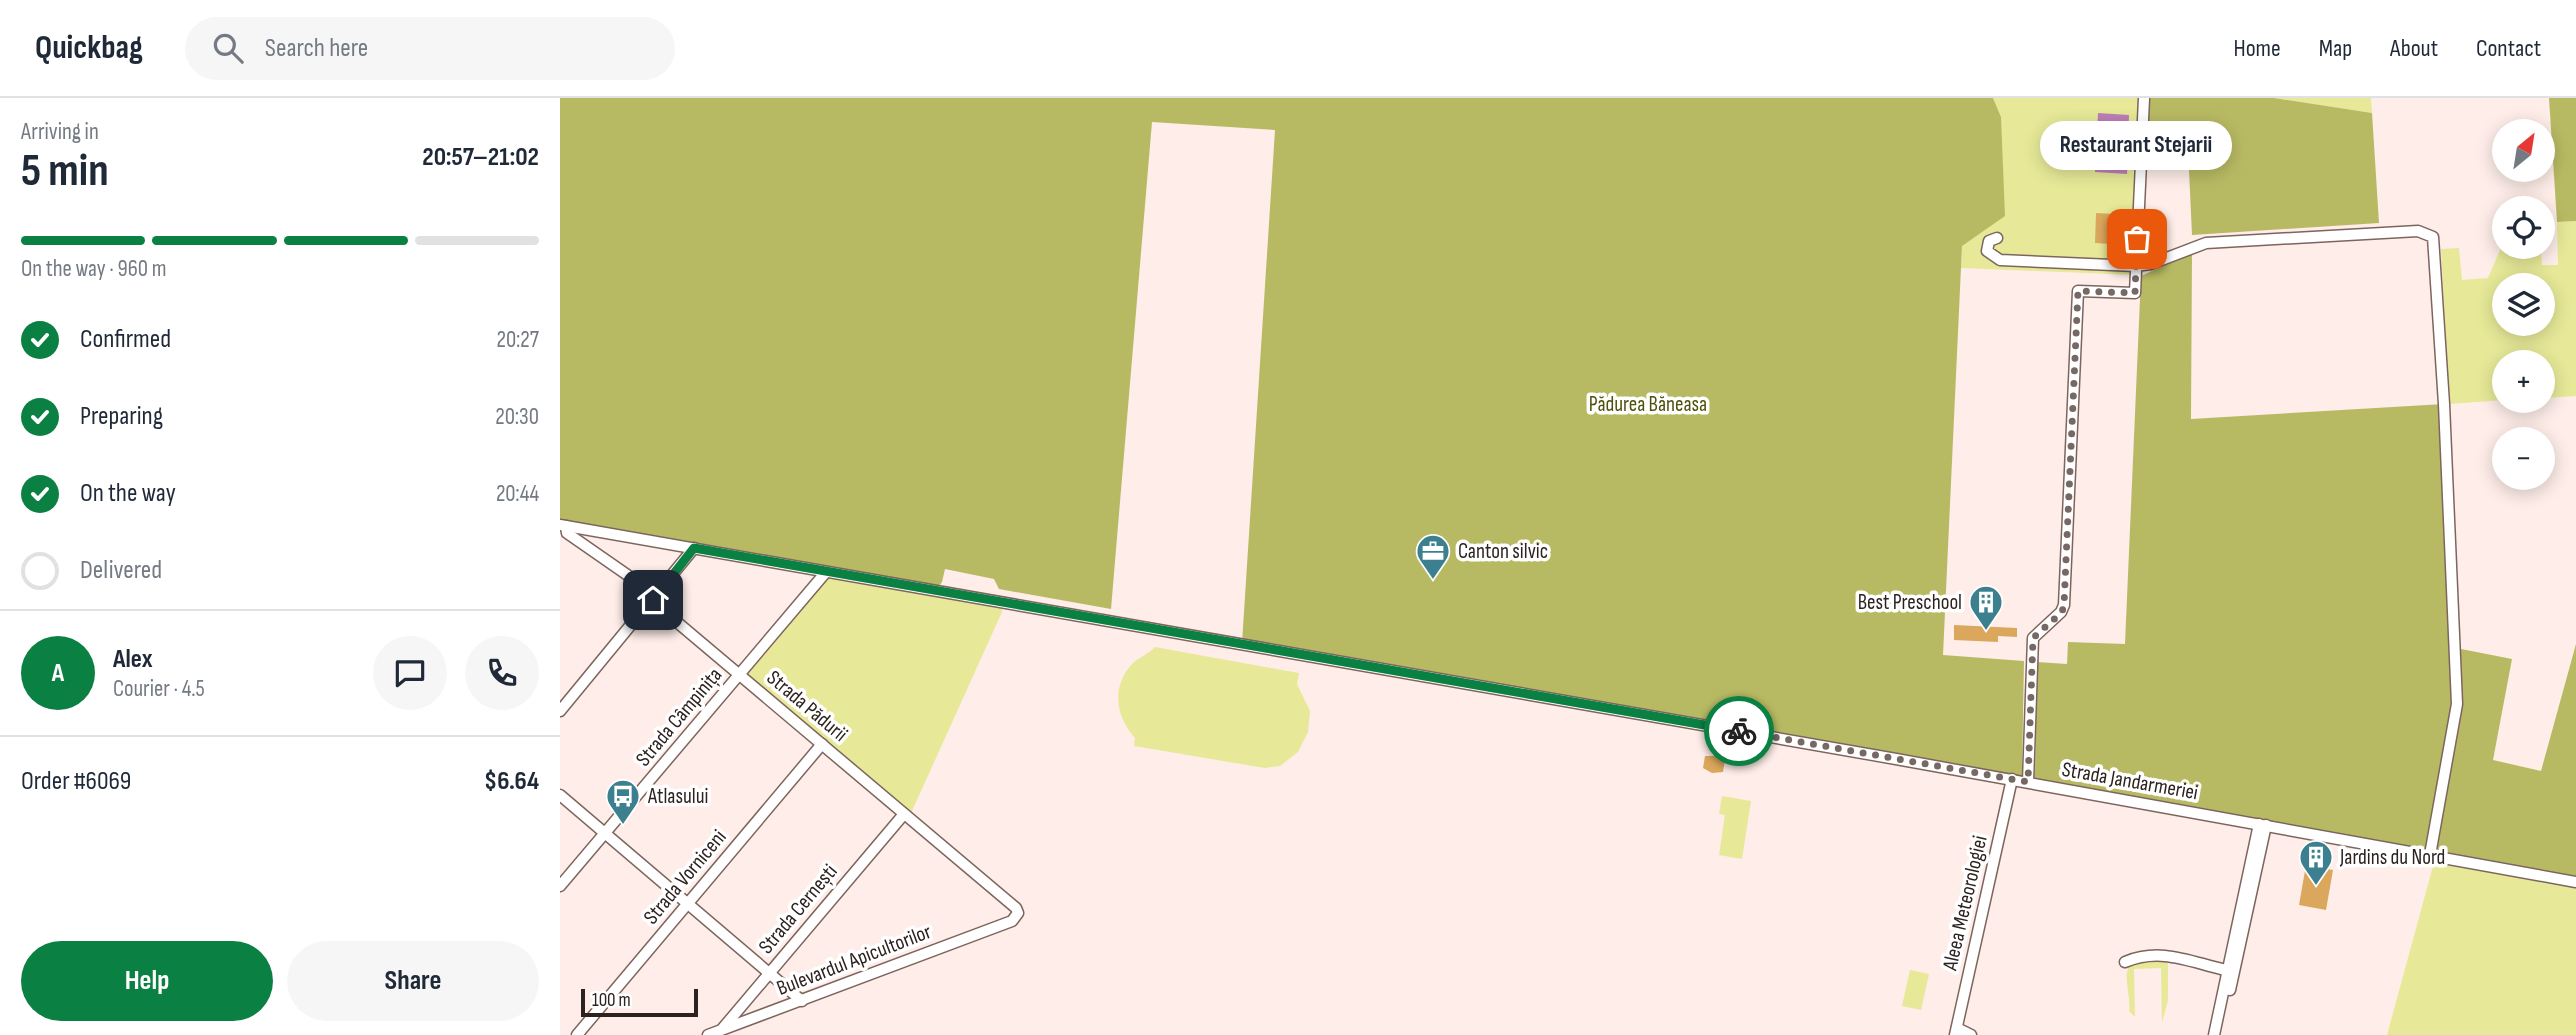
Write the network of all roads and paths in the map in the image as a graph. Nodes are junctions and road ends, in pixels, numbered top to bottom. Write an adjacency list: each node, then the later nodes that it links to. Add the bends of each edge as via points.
1 (2144, 98): 3 (street)
2 (1997, 238): 3 (street, via 1989,241 1987,251 2000,260)
3 (2135, 266): 12 (street, via 2135,293 2078,291 2064,605 2033,638); 17 (street, via 2206,243 2418,231 2432,237 2457,704)
4 (562, 528): 5 (street, Strada Jandarmeriei); 7 (street, Strada Pădurii, via 649,590)
5 (694, 548): 6 (street, Strada Jandarmeriei); 7 (street)
6 (827, 572): 8 (street, Strada Câmpinița); 11 (street, Strada Jandarmeriei)
7 (653, 600): 8 (street, Strada Pădurii); 9 (street)
8 (740, 674): 10 (street, Strada Pădurii); 16 (street, Strada Câmpinița)
9 (560, 710)
10 (822, 744): 14 (street, Strada Pădurii); 20 (street, Strada Vorniceni)
11 (2012, 779): 12 (street, Strada Jandarmeriei); 27 (street, Aleea Meteorologiei)
12 (2028, 782): 15 (street, Strada Jandarmeriei)
13 (560, 795): 16 (street)
14 (904, 814): 21 (street, Strada Pădurii, via 1016,908); 24 (street, Strada Cernești)
15 (2263, 825): 17 (street, Strada Jandarmeriei); 23 (street); 32 (street)
16 (605, 834): 19 (street, Strada Câmpinița); 20 (street)
17 (2430, 855): 18 (street, Strada Jandarmeriei)
18 (2576, 882)
19 (560, 887)
20 (688, 903): 24 (street); 28 (street, Strada Vorniceni)
21 (1012, 921): 25 (street, Bulevardul Apicultorilor)
22 (2125, 962): 23 (street, via 2162,954)
23 (2226, 970): 31 (street)
24 (770, 973): 25 (street); 26 (street, Strada Cernești)
25 (802, 1000): 26 (street, Bulevardul Apicultorilor)
26 (723, 1029): 29 (street, Bulevardul Apicultorilor)
27 (1956, 1031): 30 (street)
28 (577, 1035)
29 (708, 1035)
30 (1971, 1035)
31 (2214, 1035)
32 (2220, 1035)

